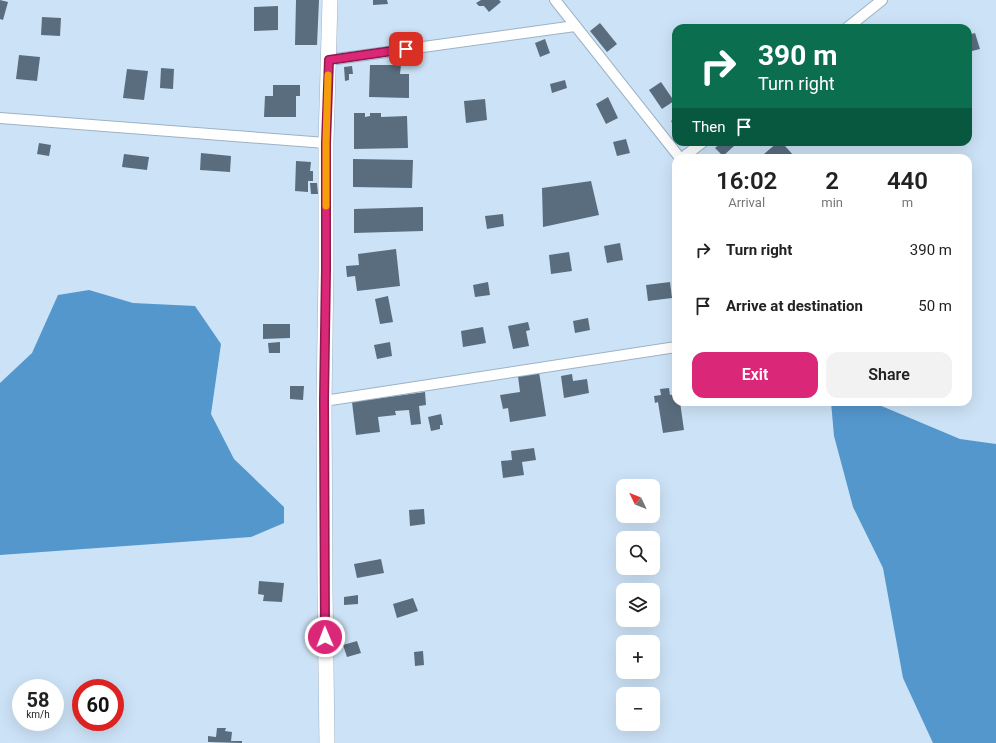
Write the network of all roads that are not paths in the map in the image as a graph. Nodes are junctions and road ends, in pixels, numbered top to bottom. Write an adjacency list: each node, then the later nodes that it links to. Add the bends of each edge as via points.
1 (330, 0): 6 (main road)
2 (554, 0): 5 (street)
3 (882, 0): 4 (street)
4 (852, 24)
5 (575, 26): 6 (street); 10 (street)
6 (329, 60): 8 (main road)
7 (0, 118): 8 (street)
8 (326, 143): 13 (main road)
9 (697, 146): 11 (street)
10 (678, 154)
11 (686, 154)
12 (672, 348): 13 (street)
13 (324, 400): 14 (main road)
14 (327, 743)

